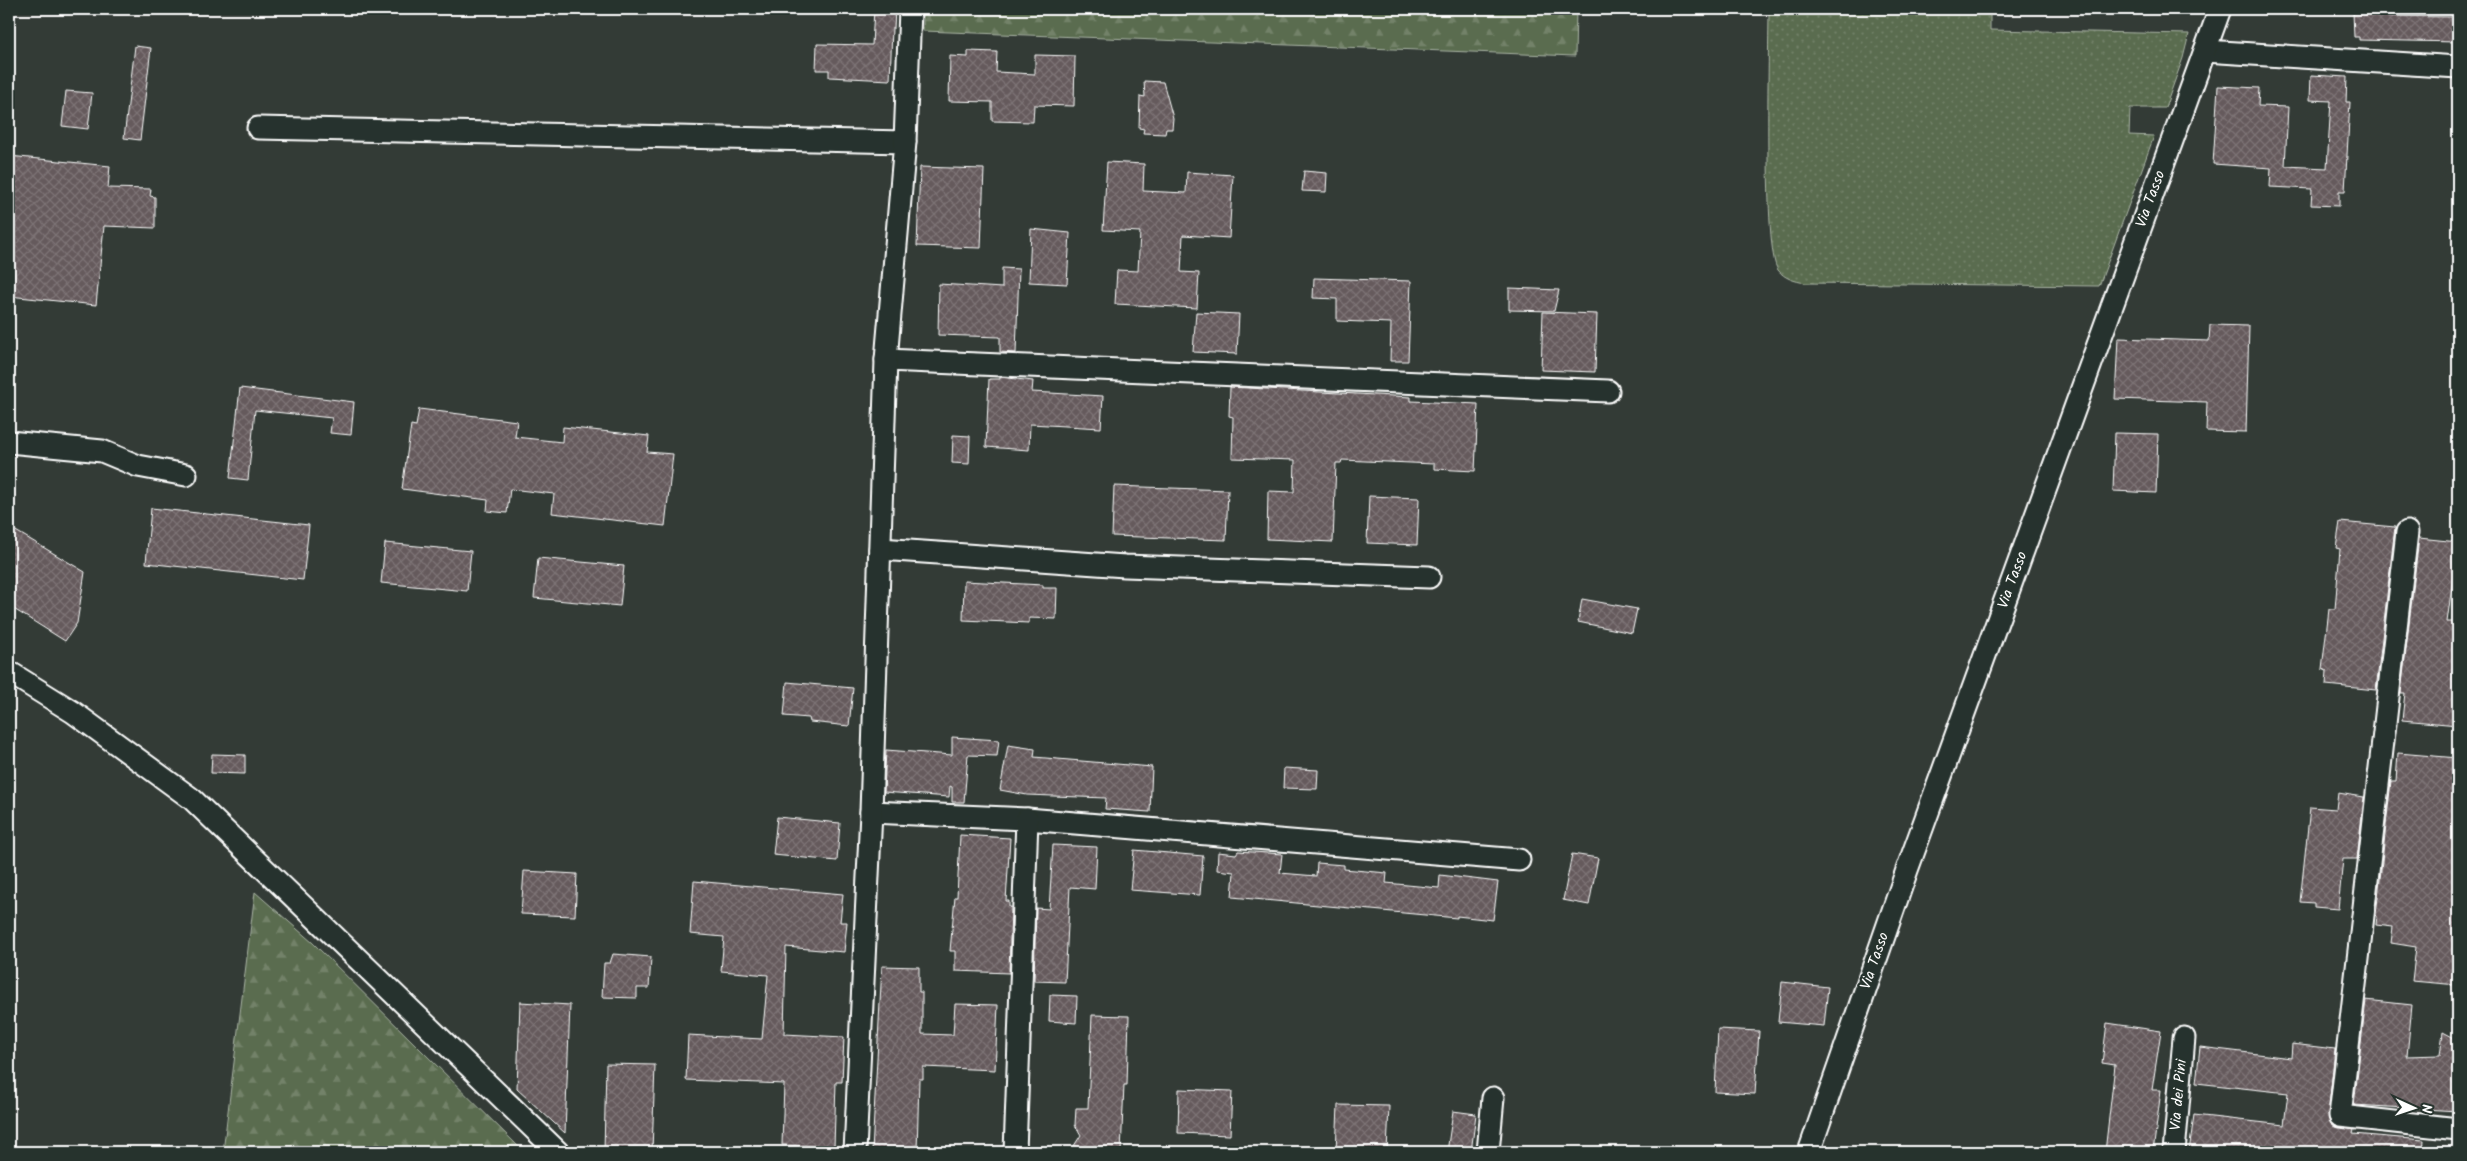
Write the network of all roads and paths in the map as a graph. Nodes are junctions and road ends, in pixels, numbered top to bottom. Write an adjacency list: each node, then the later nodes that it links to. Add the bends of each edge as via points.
1 (910, 9): 6 (street)
2 (2220, 9): 3 (street, Via Tasso)
3 (2205, 51): 4 (street); 25 (street, Via Tasso, via 1907,870)
4 (2458, 67)
5 (258, 128): 6 (street)
6 (905, 142): 7 (street)
7 (886, 360): 8 (street); 12 (street)
8 (1608, 391)
9 (9, 442): 10 (street, via 102,451 138,466)
10 (186, 475)
11 (2407, 532): 20 (street, via 2340,1116)
12 (880, 550): 13 (street, via 1125,566); 15 (street)
13 (1429, 577)
14 (9, 672): 21 (street, via 73,712 192,799)
15 (872, 812): 16 (street); 22 (street)
16 (1027, 819): 17 (street); 23 (street)
17 (1519, 860)
18 (2184, 1038): 26 (street, Via dei Pini)
19 (1493, 1098): 24 (street)
20 (2458, 1128)
21 (558, 1152)
22 (855, 1152)
23 (1015, 1152)
24 (1488, 1152)
25 (1809, 1152)
26 (2174, 1152)

